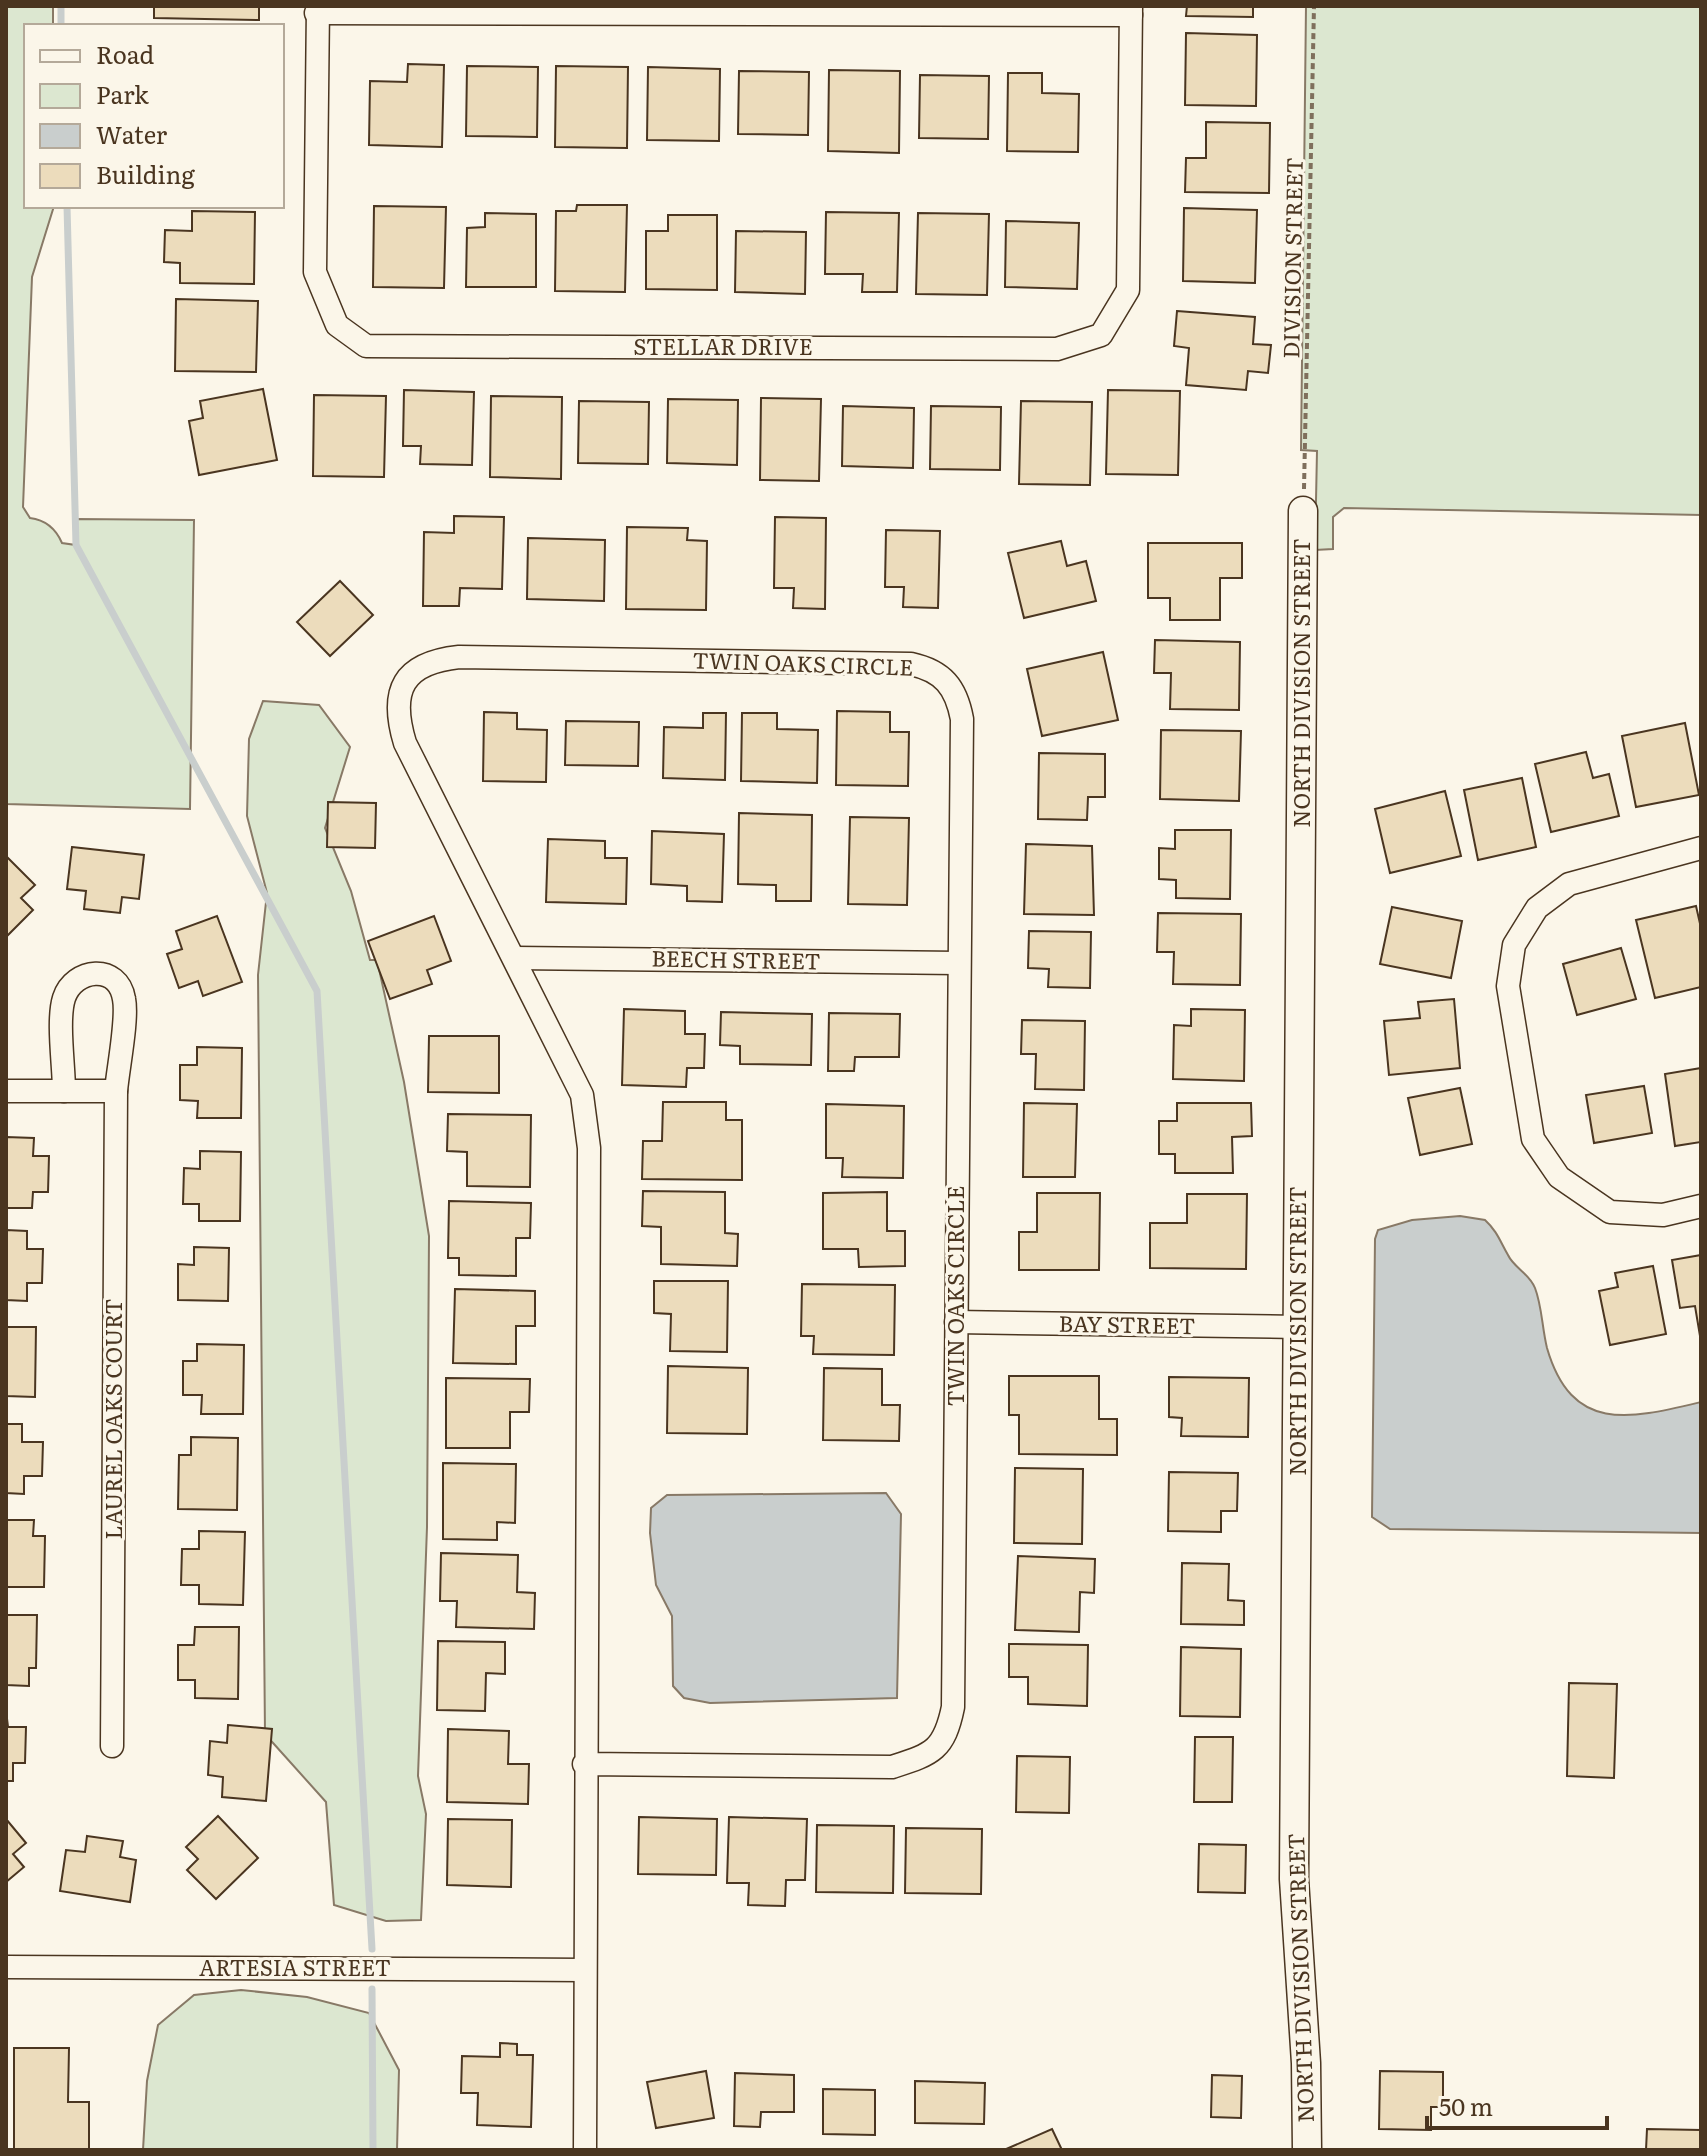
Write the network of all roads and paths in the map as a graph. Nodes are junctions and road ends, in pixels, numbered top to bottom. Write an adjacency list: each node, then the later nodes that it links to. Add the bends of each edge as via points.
1 (1314, 6): 4 (path, DIVISION STREET)
2 (317, 10): 3 (street); 3 (street, STELLAR DRIVE, via 315,272 337,325 366,346 1041,349 1101,335 1128,290)
3 (1131, 10)
4 (1303, 511): 13 (street, NORTH DIVISION STREET)
5 (1701, 848): 11 (street, via 1569,884 1537,908 1514,945 1508,986 1533,1139 1559,1177 1610,1212 1663,1215)
6 (515, 958): 7 (street, BEECH STREET); 7 (street, TWIN OAKS CIRCLE, via 399,722 403,681 433,660 929,668 947,679 962,719); 15 (street, TWIN OAKS CIRCLE, via 582,1095 586,1120)
7 (958, 963): 12 (street, TWIN OAKS CIRCLE)
8 (6, 1091): 9 (street)
9 (64, 1091): 10 (street); 10 (street, LAUREL OAKS COURT, via 63,1002 71,982 85,973 104,974 117,982 124,999)
10 (116, 1091): 14 (street, LAUREL OAKS COURT)
11 (1701, 1206)
12 (956, 1322): 13 (street, BAY STREET); 15 (street, TWIN OAKS CIRCLE, via 953,1707 947,1735 930,1755 892,1767)
13 (1298, 1327): 19 (street, NORTH DIVISION STREET, via 1294,1879)
14 (112, 1746)
15 (584, 1764): 17 (street, TWIN OAKS CIRCLE)
16 (6, 1967): 17 (street, ARTESIA STREET)
17 (584, 1970): 18 (street, TWIN OAKS CIRCLE)
18 (585, 2150)
19 (1307, 2150)

